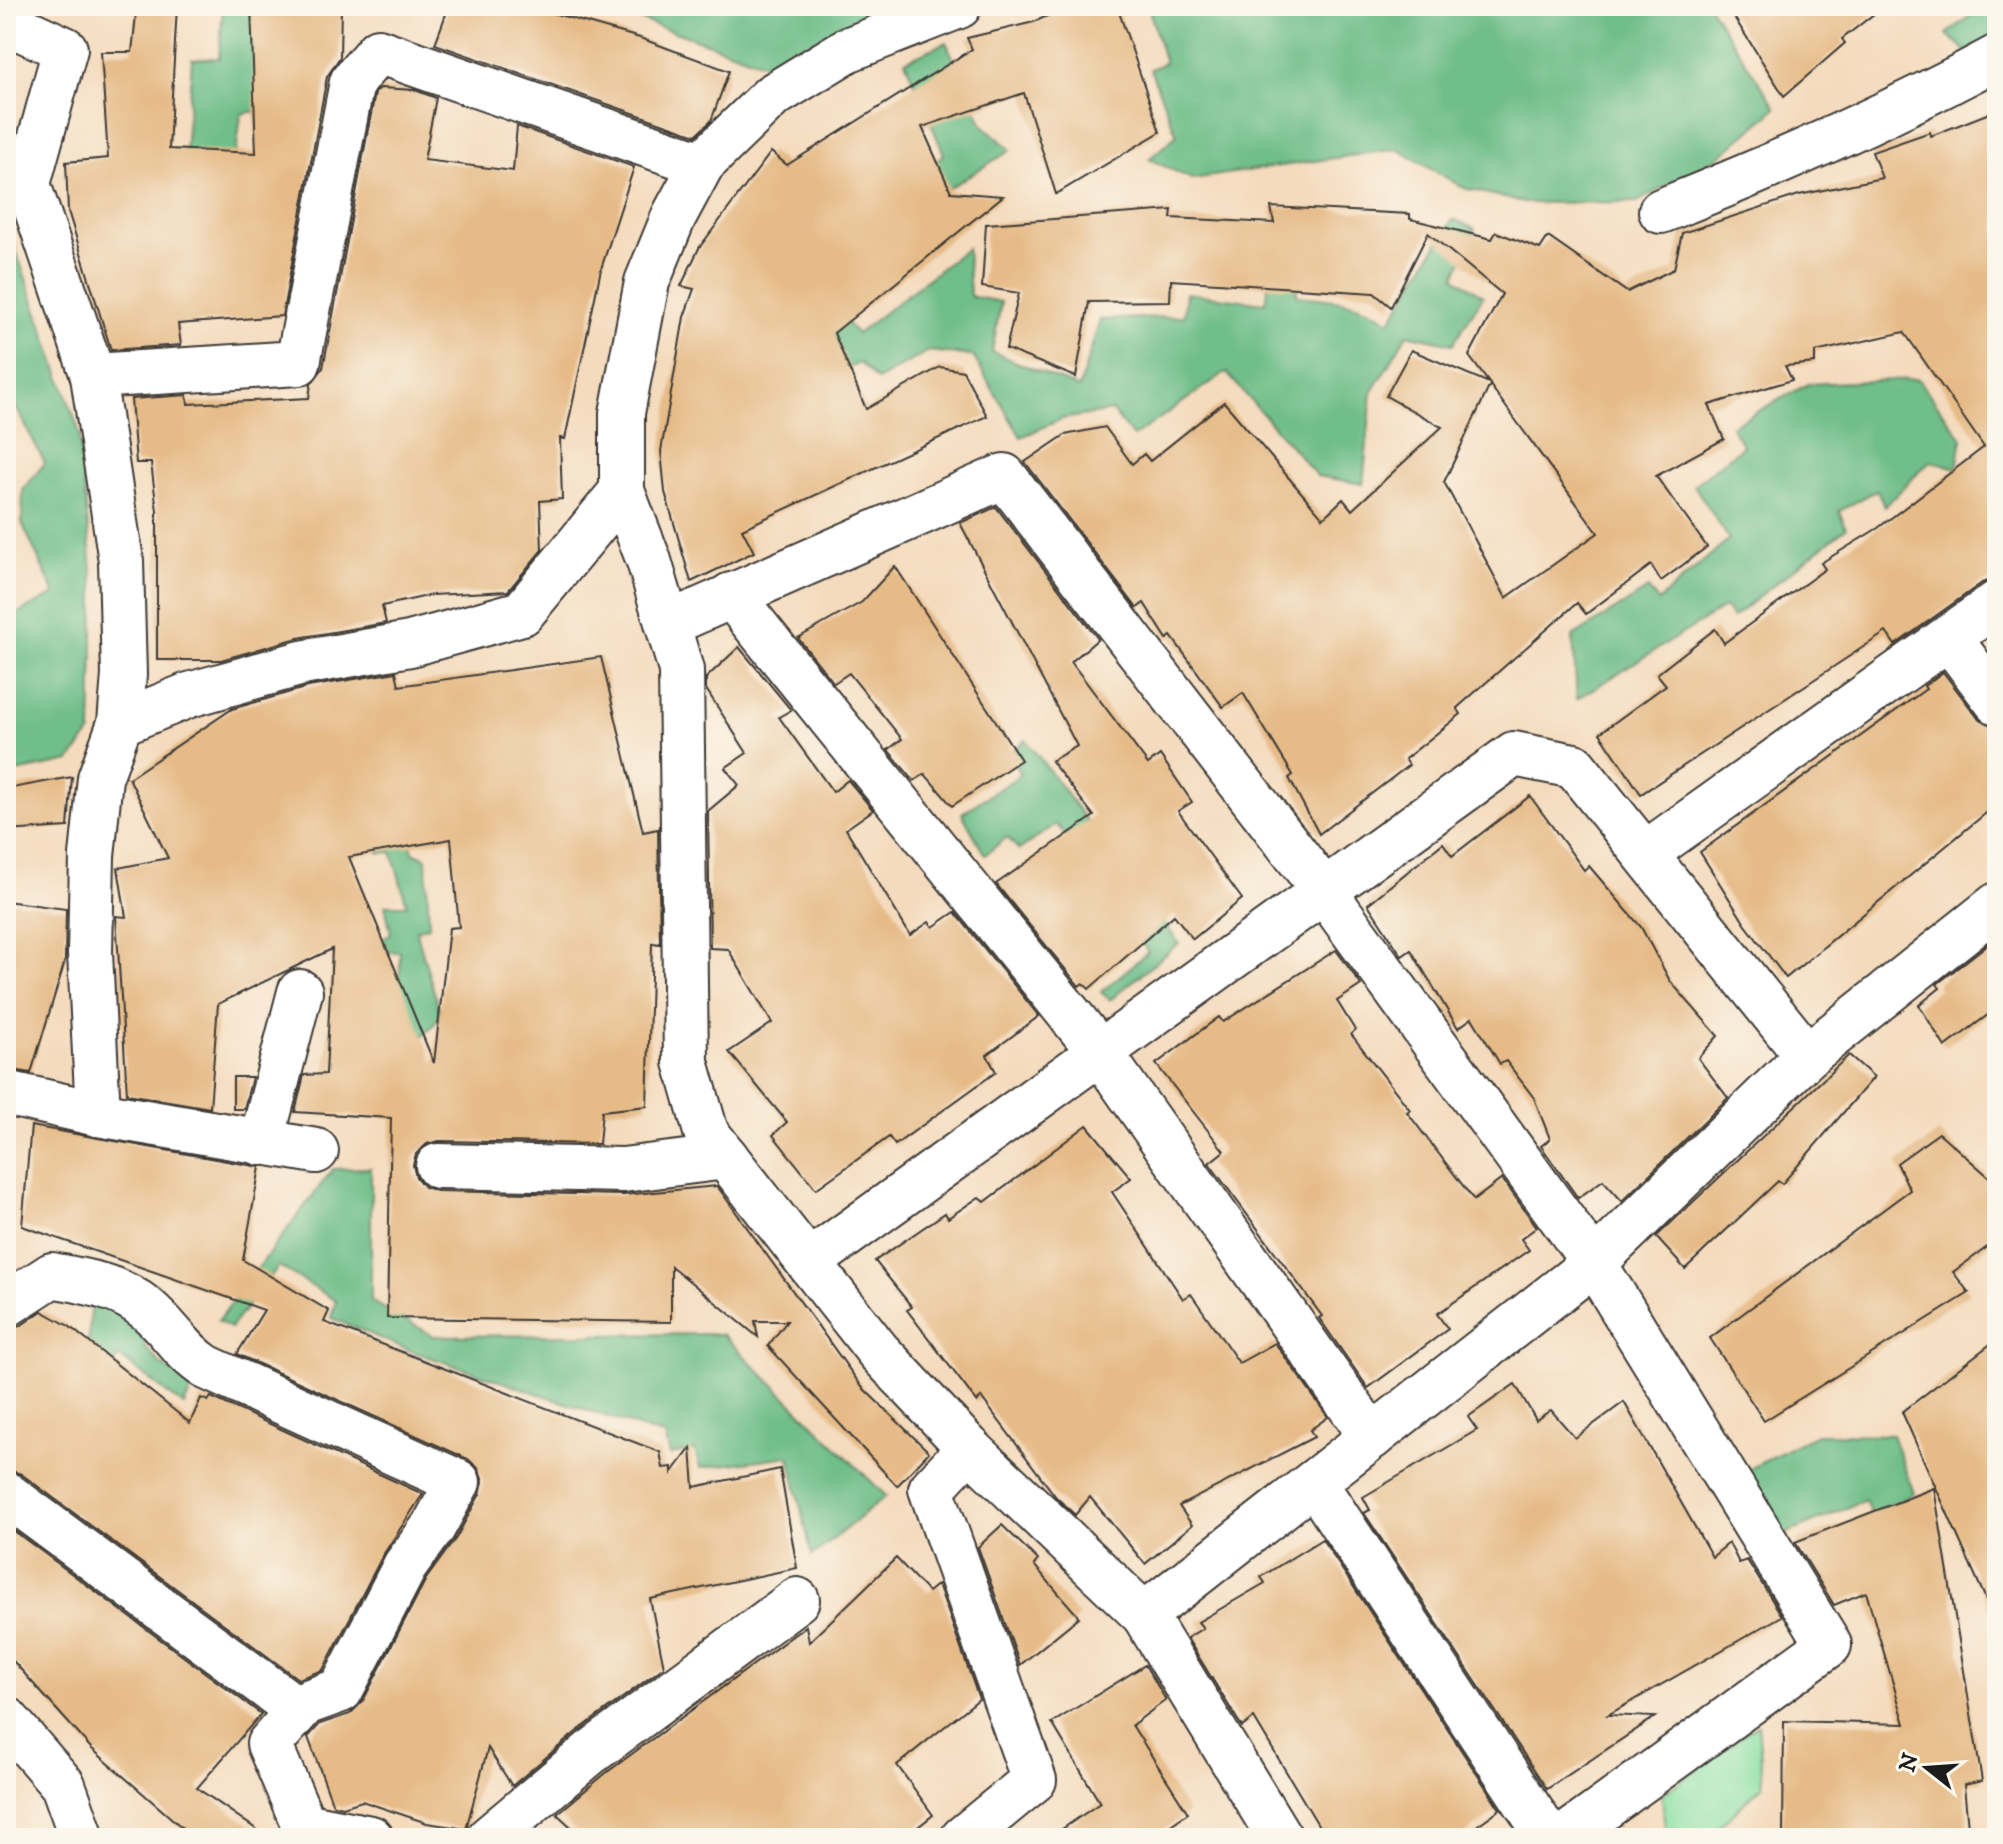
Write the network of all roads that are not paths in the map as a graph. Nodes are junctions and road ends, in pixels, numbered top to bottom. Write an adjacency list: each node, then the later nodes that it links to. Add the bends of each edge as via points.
1 (959, 6): 4 (street, via 847,50 772,96)
2 (6, 22): 6 (street, via 65,49 28,184)
3 (1997, 57): 5 (street, via 1901,109)
4 (702, 164): 6 (street, via 378,51 352,82 298,363); 7 (street, via 647,282 622,413)
5 (1661, 211)
6 (93, 376): 13 (street, via 121,561)
7 (622, 491): 10 (street); 13 (street, via 522,613 410,644 302,663 189,695)
8 (731, 595): 10 (street); 15 (street, via 1004,476); 18 (street)
9 (1997, 603): 11 (street)
10 (668, 624): 24 (street, via 681,670 686,1062 706,1132)
11 (1949, 638): 12 (street); 14 (street)
12 (1997, 702)
13 (120, 723): 21 (street, via 100,778 92,856 90,953)
14 (1646, 853): 15 (street, via 1574,766 1514,754); 19 (street)
15 (1324, 891): 18 (street); 27 (street)
16 (1997, 905): 19 (street)
17 (300, 992): 22 (street)
18 (1100, 1052): 26 (street); 29 (street)
19 (1807, 1056): 27 (street)
20 (6, 1093): 21 (street)
21 (98, 1114): 22 (street)
22 (261, 1143): 23 (street)
23 (316, 1151)
24 (726, 1157): 25 (street, via 623,1170); 26 (street)
25 (438, 1166)
26 (809, 1262): 30 (street, via 878,1351)
27 (1594, 1263): 29 (street); 43 (street, via 1829,1645)
28 (6, 1305): 35 (street, via 52,1275 98,1283 147,1308 187,1354 206,1367 458,1482 405,1566 341,1690)
29 (1372, 1437): 31 (street)
30 (969, 1448): 34 (street); 40 (street, via 922,1498 1034,1780)
31 (1314, 1482): 34 (street); 42 (street)
32 (6, 1494): 35 (street)
33 (797, 1600): 39 (street, via 590,1753)
34 (1144, 1615): 41 (street)
35 (298, 1710): 38 (street, via 269,1744 304,1825)
36 (6, 1719): 37 (street, via 63,1785)
37 (82, 1838)
38 (371, 1838)
39 (489, 1838)
40 (963, 1838)
41 (1280, 1838)
42 (1549, 1838)
43 (1563, 1838)

